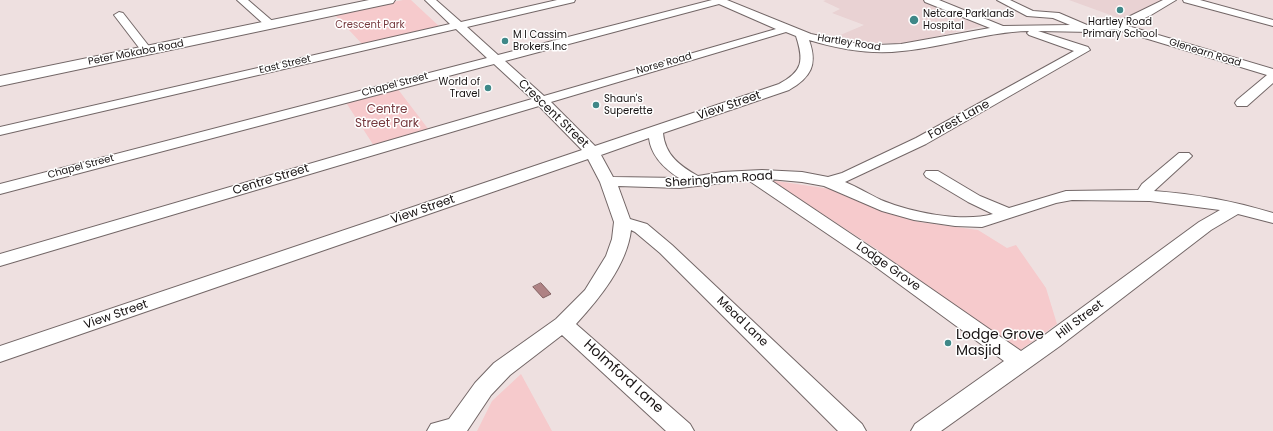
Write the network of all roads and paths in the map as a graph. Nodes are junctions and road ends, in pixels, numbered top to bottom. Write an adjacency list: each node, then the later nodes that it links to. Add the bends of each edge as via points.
1 (242, 0): 12 (street)
2 (388, 0): 12 (street)
3 (430, 0): 14 (street, Crescent Street)
4 (570, 0): 14 (street, East Street)
5 (719, 0): 18 (street, Hartley Road); 20 (street, Chapel Street)
6 (929, 0): 16 (street)
7 (1002, 0): 17 (street, via 1031,14 1055,15)
8 (1171, 0): 13 (street, Hartley Road, via 1128,22)
9 (1188, 0): 11 (street)
10 (119, 15): 19 (street)
11 (1273, 23)
12 (270, 24): 19 (street, Peter Mokaba Road); 21 (street, Peter Mokaba Road)
13 (1114, 25): 17 (street, Hartley Road); 22 (street, Glenearn Road)
14 (458, 26): 20 (street, Crescent Street); 28 (street, East Street)
15 (1018, 28): 16 (street, Hartley Road); 17 (street, Hartley Road); 36 (street, Forest Lane, via 1084,50 921,141)
16 (1002, 29): 18 (street, Hartley Road, via 920,45 884,49 837,43)
17 (1088, 29)
18 (794, 32): 26 (street, Norse Road); 29 (street, View Street, via 808,56 808,62 800,77 793,82)
19 (144, 47): 21 (street, Peter Mokaba Road)
20 (495, 59): 26 (street, Crescent Street); 37 (street, Chapel Street)
21 (61, 66): 23 (street, Peter Mokaba Road); 25 (street, Peter Mokaba Road)
22 (1273, 73)
23 (0, 76)
24 (1273, 77): 27 (street)
25 (0, 80)
26 (542, 101): 30 (street, Crescent Street); 43 (street, Centre Street)
27 (1242, 103)
28 (0, 131)
29 (656, 132): 30 (street, View Street); 34 (street, via 659,146 666,159 674,168)
30 (592, 152): 35 (street, Crescent Street); 45 (street, View Street)
31 (1184, 156): 38 (street, via 1148,187)
32 (932, 174): 40 (street, via 974,199)
33 (752, 175): 34 (street, Sheringham Road); 36 (street, Sheringham Road); 46 (street, Lodge Grove, via 875,258)
34 (695, 181): 35 (street, Sheringham Road, via 662,184)
35 (608, 182): 42 (street, Crescent Street)
36 (830, 182): 40 (street, Sheringham Road, via 893,210 944,220 982,222)
37 (0, 189)
38 (1145, 194): 39 (street, Sheringham Road); 40 (street, Sheringham Road, via 1060,197)
39 (1235, 208): 41 (street, Sheringham Road); 46 (street, Hill Street, via 1205,226)
40 (1008, 214)
41 (1273, 218)
42 (623, 222): 44 (street, Crescent Street, via 621,239 605,274 592,295); 49 (street, Mead Lane, via 641,228 666,249)
43 (0, 260)
44 (563, 324): 47 (street, Crescent Street, via 502,369); 48 (street, Holmford Lane)
45 (0, 354)
46 (1021, 362): 50 (street, Hill Street)
47 (450, 430)
48 (682, 431)
49 (854, 431)
50 (923, 431)

